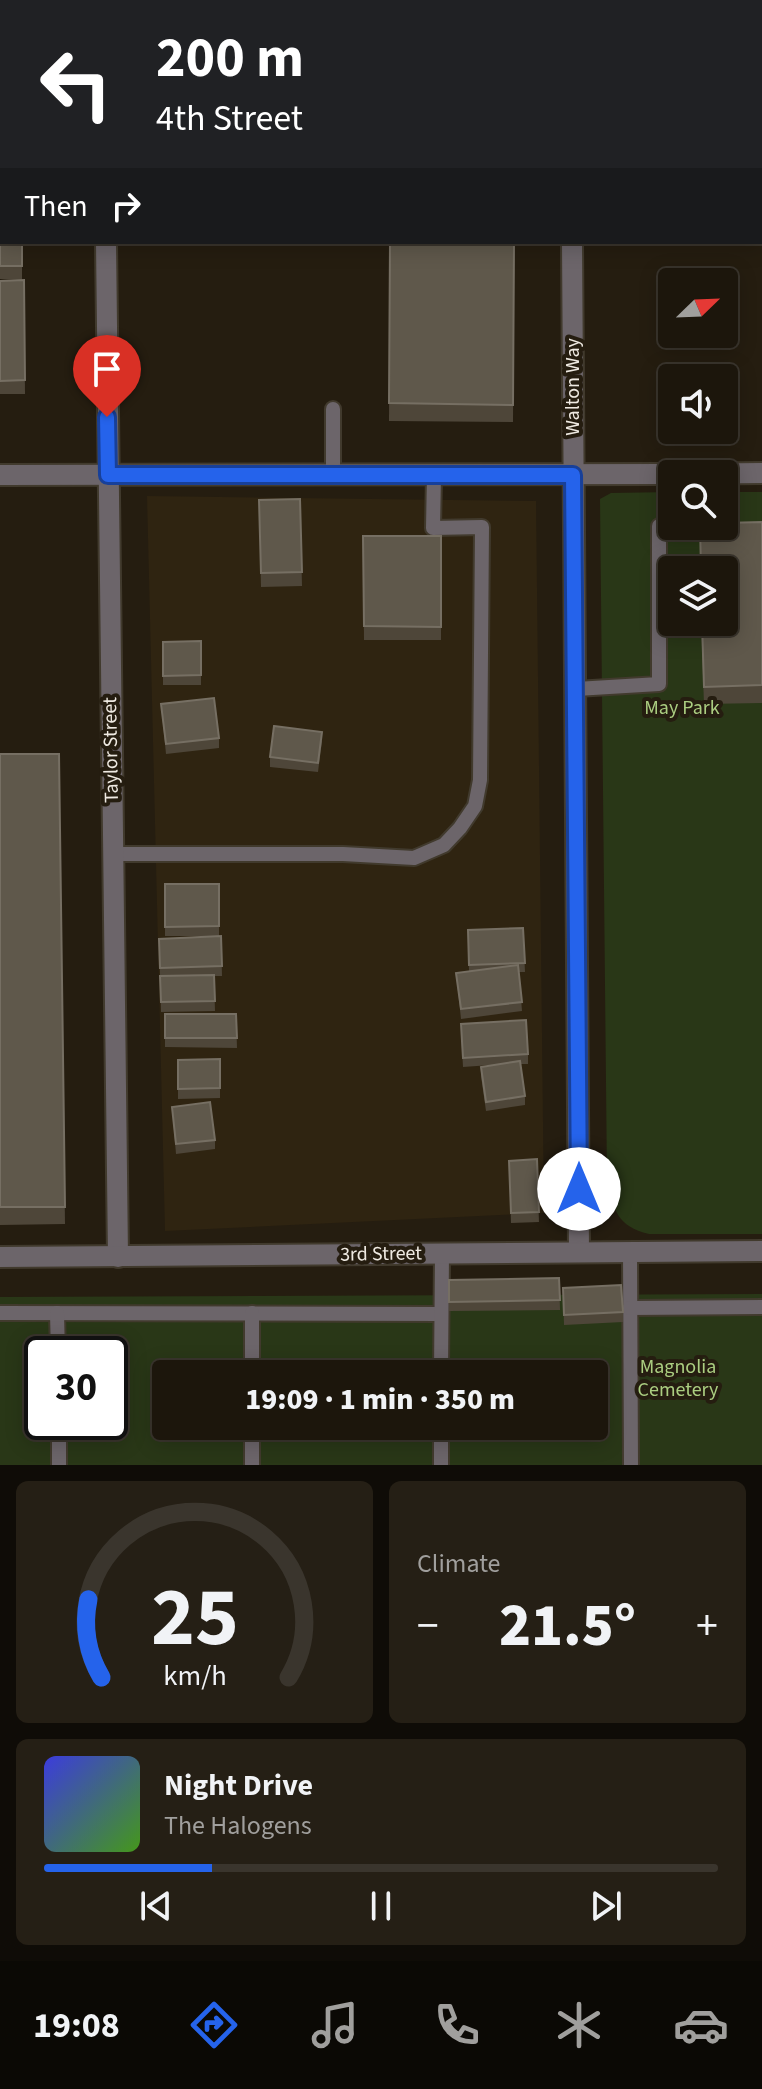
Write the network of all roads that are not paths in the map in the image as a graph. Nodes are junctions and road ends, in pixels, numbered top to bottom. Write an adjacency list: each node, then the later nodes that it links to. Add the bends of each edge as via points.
1 (106, 244): 8 (street, Taylor Street)
2 (572, 244): 11 (street, Walton Way)
3 (333, 409): 9 (lane)
4 (738, 473): 5 (street)
5 (762, 473)
6 (658, 474): 11 (street)
7 (0, 475): 8 (street)
8 (108, 475): 9 (street); 14 (street, Taylor Street)
9 (333, 475): 10 (street)
10 (434, 475): 11 (street); 14 (lane, via 433,528 482,527 480,780 475,806 460,828 444,845 414,858)
11 (573, 475): 13 (street, Walton Way)
12 (659, 540): 13 (lane, via 659,684)
13 (576, 689): 16 (street, Walton Way)
14 (113, 854): 20 (street, Taylor Street)
15 (762, 1251): 17 (street, 3rd Street)
16 (579, 1252): 17 (street, 3rd Street); 18 (street, 3rd Street)
17 (630, 1252): 22 (lane)
18 (442, 1254): 20 (street, 3rd Street); 26 (lane)
19 (0, 1257): 20 (street, 3rd Street)
20 (118, 1257)
21 (762, 1307): 22 (lane)
22 (630, 1308): 36 (lane)
23 (0, 1313): 24 (lane)
24 (57, 1313): 25 (lane); 27 (lane)
25 (252, 1313): 26 (lane); 28 (lane)
26 (441, 1314): 29 (lane)
27 (58, 1336)
28 (252, 1360)
29 (441, 1360)
30 (59, 1440): 33 (lane)
31 (252, 1440): 34 (lane)
32 (441, 1440): 35 (lane)
33 (59, 1465)
34 (252, 1465)
35 (441, 1465)
36 (631, 1465)

